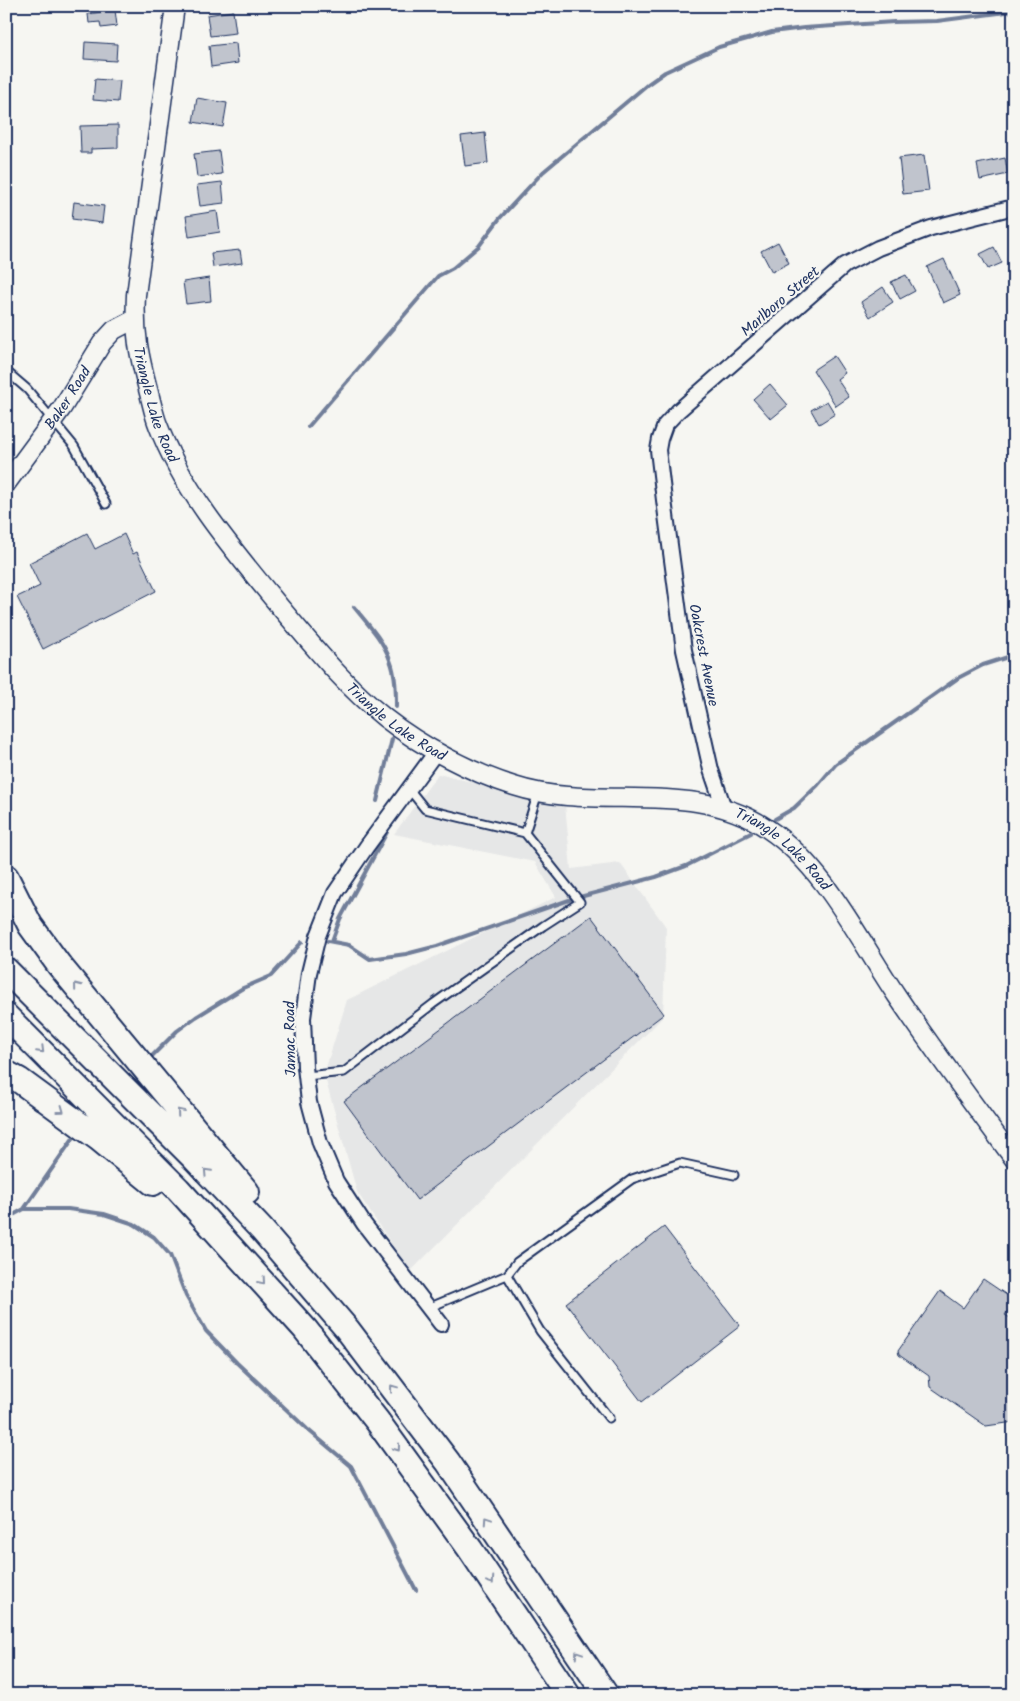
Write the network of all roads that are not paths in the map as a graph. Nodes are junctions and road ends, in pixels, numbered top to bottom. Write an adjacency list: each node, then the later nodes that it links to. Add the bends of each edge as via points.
1 (175, 6): 3 (street, Triangle Lake Road)
2 (1014, 207): 8 (street, Marlboro Street, via 931,228 878,248 845,265 665,425 658,450)
3 (135, 319): 5 (street, Baker Road, via 114,330 102,343); 9 (street, Triangle Lake Road, via 140,362 158,425 176,464 205,512 352,690 387,720)
4 (6, 371): 5 (lane, via 27,389)
5 (52, 421): 6 (street, Baker Road); 7 (lane, via 74,446)
6 (6, 484)
7 (106, 504)
8 (664, 506): 12 (street, Oakcrest Avenue, via 684,650 711,770)
9 (436, 752): 10 (street, Jamac Road); 11 (street, Triangle Lake Road, via 515,787)
10 (409, 789): 13 (lane, via 426,808); 18 (street, Jamac Road, via 335,893 318,936 308,973 303,1018)
11 (538, 792): 12 (street, Triangle Lake Road, via 684,800); 13 (lane)
12 (724, 808): 19 (street, Triangle Lake Road, via 767,828 796,852 831,894 898,998)
13 (525, 833): 18 (lane, via 580,902 433,1004 344,1072)
14 (6, 877): 23 (highway, one-way to 14, via 275,1227 59,965 30,925)
15 (6, 970): 23 (highway, one-way to 15, via 195,1159)
16 (6, 1016): 21 (highway, one-way to 21)
17 (6, 1073): 21 (highway, one-way to 21, via 98,1138)
18 (306, 1076): 24 (street, Jamac Road, via 320,1143 336,1181 364,1224)
19 (1014, 1158)
20 (734, 1175): 22 (lane, via 680,1163 632,1178 517,1262)
21 (235, 1251): 27 (highway, one-way to 27, via 304,1329 378,1422)
22 (507, 1275): 24 (lane); 26 (lane, via 540,1331)
23 (303, 1276): 28 (highway, one-way to 23, via 427,1433)
24 (428, 1308): 25 (street, Jamac Road)
25 (441, 1324)
26 (609, 1418)
27 (568, 1695)
28 (606, 1695)

